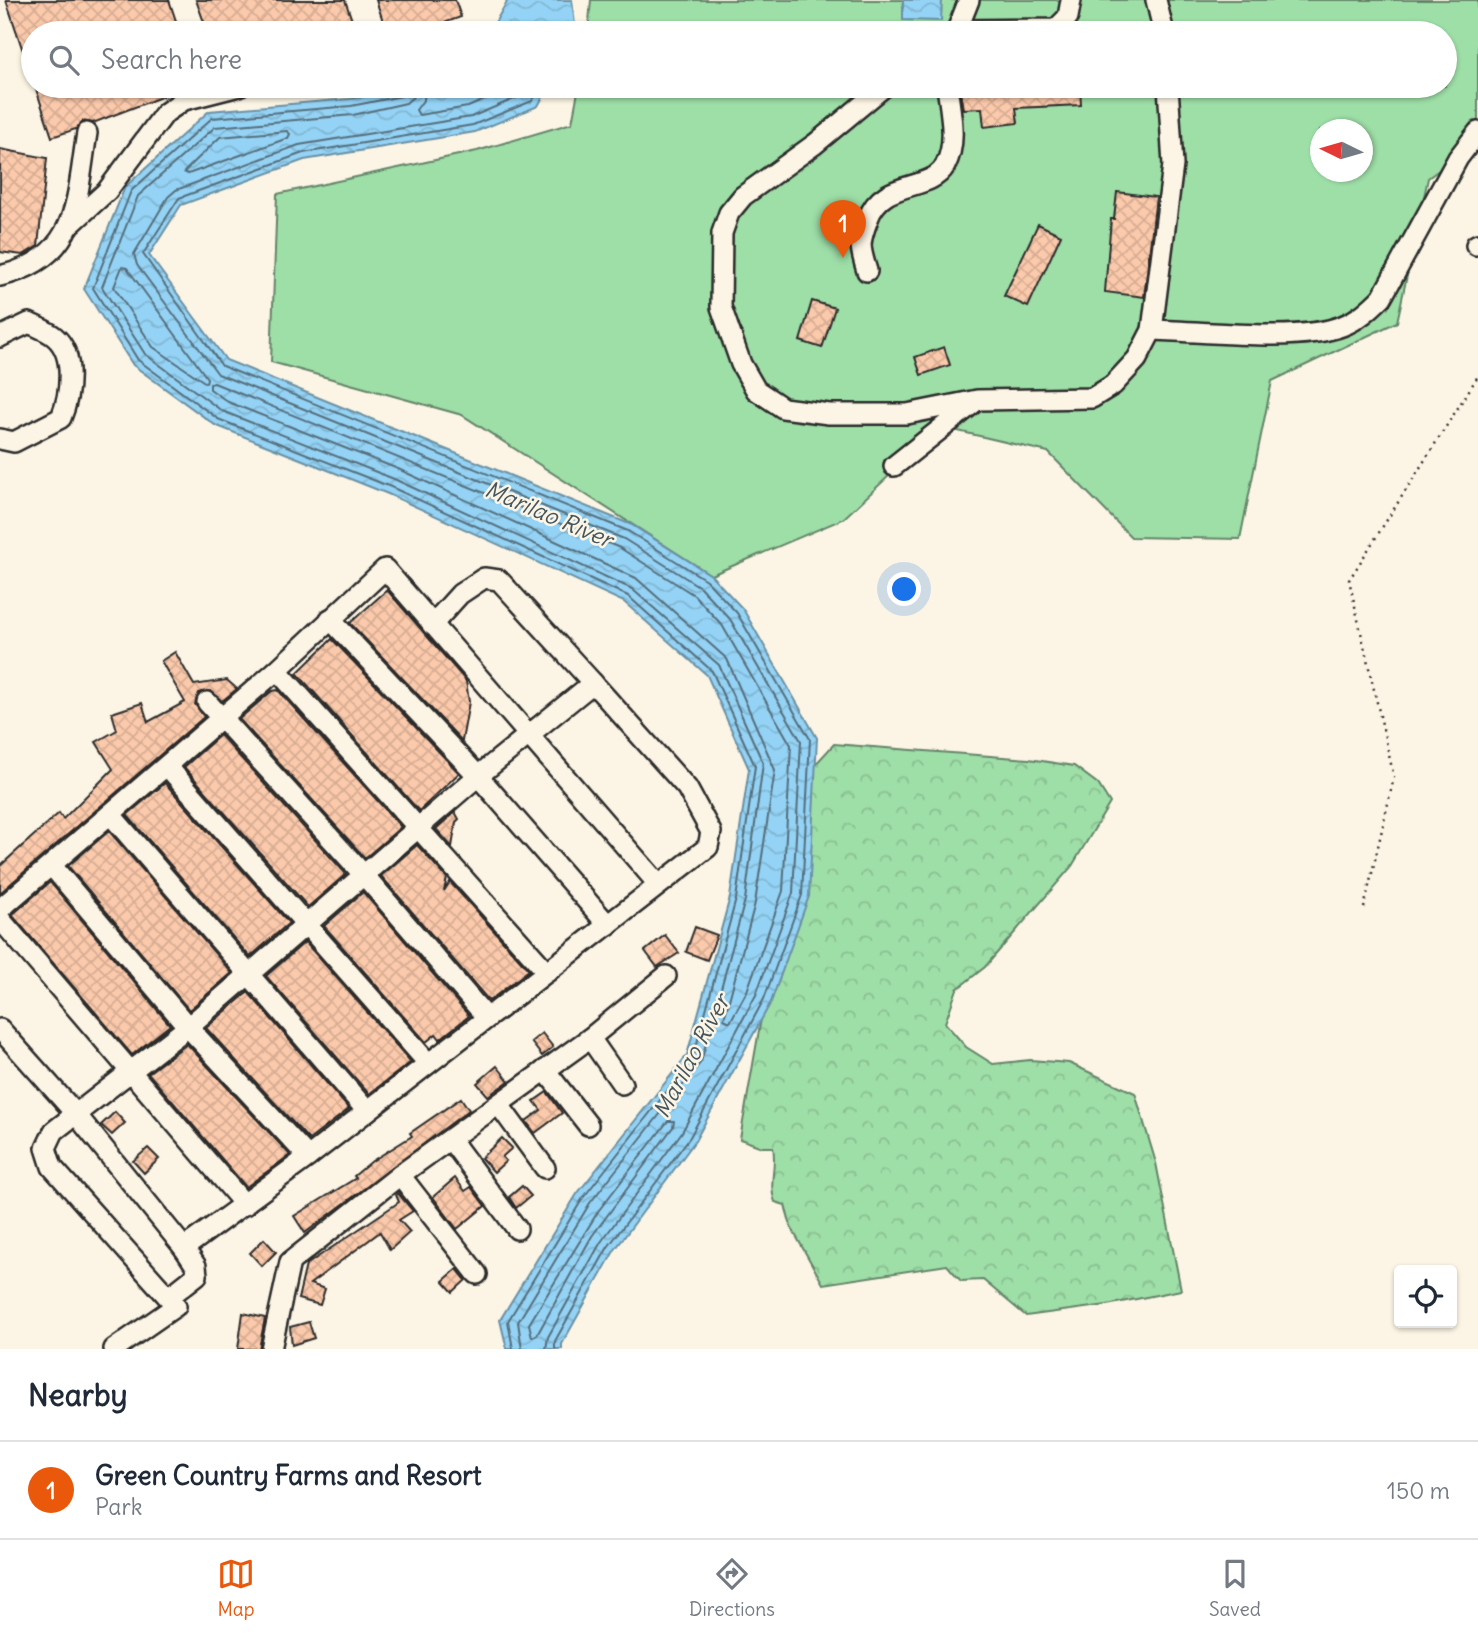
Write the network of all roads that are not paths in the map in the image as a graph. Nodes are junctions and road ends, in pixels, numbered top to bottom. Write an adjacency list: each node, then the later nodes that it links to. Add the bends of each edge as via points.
1 (969, 0): 4 (street)
2 (1071, 0): 5 (street)
3 (1156, 0): 6 (street)
4 (961, 21)
5 (1064, 21)
6 (1161, 21)
7 (192, 98): 13 (street, via 165,113 107,191)
8 (867, 98): 18 (street, via 815,144 743,196 729,213 722,233 722,307 741,365 756,390 783,408 829,414 907,414)
9 (948, 98): 14 (street, via 953,138 946,164 938,175 881,197 859,244)
10 (1169, 98): 16 (street, via 1173,165)
11 (1478, 132): 16 (street, via 1458,158 1381,297 1365,314 1343,326 1298,334)
12 (88, 133): 13 (street)
13 (71, 224): 15 (street, via 48,254)
14 (867, 271)
15 (0, 276)
16 (1152, 330): 18 (street, via 1137,359 1113,385 1092,398)
17 (0, 337): 19 (street, via 29,323 56,338 69,368 69,398 61,418 14,442)
18 (977, 400): 20 (street)
19 (0, 439)
20 (894, 466)
21 (330, 620): 22 (street, via 385,569); 23 (street); 29 (street)
22 (432, 625): 24 (street, via 460,594 484,578 499,580); 27 (street)
23 (277, 670): 26 (street); 31 (street)
24 (593, 683): 27 (street); 34 (street, via 687,788 711,832 708,847)
25 (208, 702): 26 (street)
26 (222, 718): 28 (street); 33 (street)
27 (531, 736): 29 (street); 34 (street)
28 (167, 766): 30 (street); 37 (street)
29 (478, 776): 31 (street); 38 (street)
30 (111, 815): 32 (street); 40 (street)
31 (420, 827): 33 (street); 39 (street)
32 (52, 866): 35 (street); 43 (street)
33 (364, 875): 37 (street); 42 (street)
34 (657, 884): 38 (street)
35 (0, 909)
36 (0, 919): 48 (street)
37 (307, 925): 40 (street); 46 (street)
38 (608, 925): 39 (street)
39 (547, 972): 42 (street)
40 (250, 974): 43 (street); 51 (street)
41 (666, 976): 45 (street)
42 (487, 1018): 46 (street)
43 (188, 1027): 48 (street); 55 (street)
44 (0, 1029): 52 (street)
45 (590, 1038): 47 (street); 49 (street)
46 (428, 1063): 51 (street)
47 (545, 1070): 50 (street); 53 (street)
48 (131, 1071): 52 (street); 58 (street)
49 (622, 1084)
50 (499, 1105): 54 (street); 56 (street)
51 (367, 1111): 55 (street)
52 (75, 1114): 60 (street); 62 (street, via 48,1139 47,1158)
53 (588, 1125)
54 (451, 1140): 57 (street); 59 (street)
55 (308, 1157): 58 (street)
56 (545, 1168)
57 (400, 1175): 61 (street); 64 (street, via 290,1262)
58 (244, 1205): 60 (street)
59 (517, 1229)
60 (184, 1248): 62 (street, via 197,1275)
61 (477, 1274)
62 (169, 1297): 63 (street, via 176,1306)
63 (114, 1349)
64 (271, 1349)

